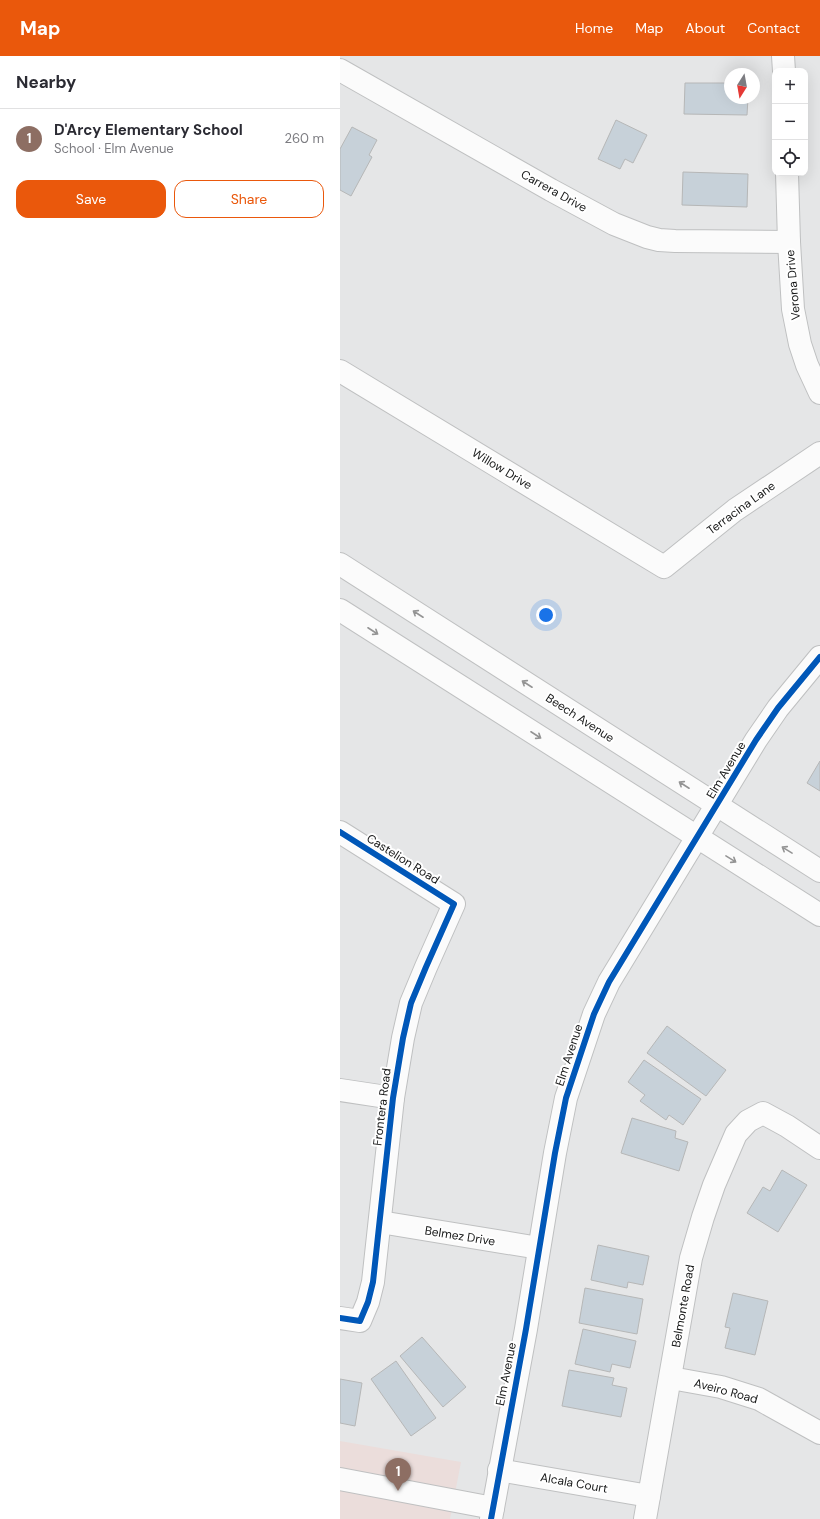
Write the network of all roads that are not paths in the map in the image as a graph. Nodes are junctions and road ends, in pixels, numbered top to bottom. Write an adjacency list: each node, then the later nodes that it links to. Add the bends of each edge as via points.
1 (783, 56): 2 (street)
2 (784, 68)
3 (340, 70): 5 (street, Carrera Drive, via 551,190 624,228 659,240)
4 (787, 176): 5 (street, Verona Drive)
5 (789, 242): 7 (street, Verona Drive, via 793,309 800,344)
6 (340, 370): 10 (street, Willow Drive)
7 (820, 392)
8 (820, 452): 10 (street, Terracina Lane, via 735,510)
9 (340, 564): 13 (street, Beech Avenue, one-way to 9)
10 (664, 567)
11 (340, 610): 15 (street, one-way to 15)
12 (820, 657): 13 (street, Elm Avenue, via 778,708)
13 (717, 805): 15 (street, Elm Avenue); 16 (street, Beech Avenue, one-way to 13)
14 (340, 832): 17 (street, Castelion Road)
15 (698, 838): 18 (street, one-way to 18); 23 (street, Elm Avenue, via 609,982 594,1014 566,1098)
16 (820, 871)
17 (454, 904): 20 (street, Frontera Road, via 411,1003)
18 (820, 915)
19 (340, 1090): 20 (street)
20 (393, 1098): 22 (street, Frontera Road)
21 (820, 1148): 25 (street, Belmonte Road, via 763,1113 748,1121 736,1134 714,1186 691,1258)
22 (380, 1222): 23 (street, Belmez Drive); 24 (street, Frontera Road, via 368,1302)
23 (539, 1248): 27 (street, Elm Avenue)
24 (350, 1320)
25 (671, 1378): 26 (street, Aveiro Road, via 759,1399); 29 (street, Belmonte Road)
26 (820, 1433)
27 (499, 1470): 29 (street, Alcala Court); 30 (street, Elm Avenue)
28 (340, 1479): 30 (street)
29 (649, 1496): 31 (street, Belmonte Road)
30 (492, 1513)
31 (645, 1519)

